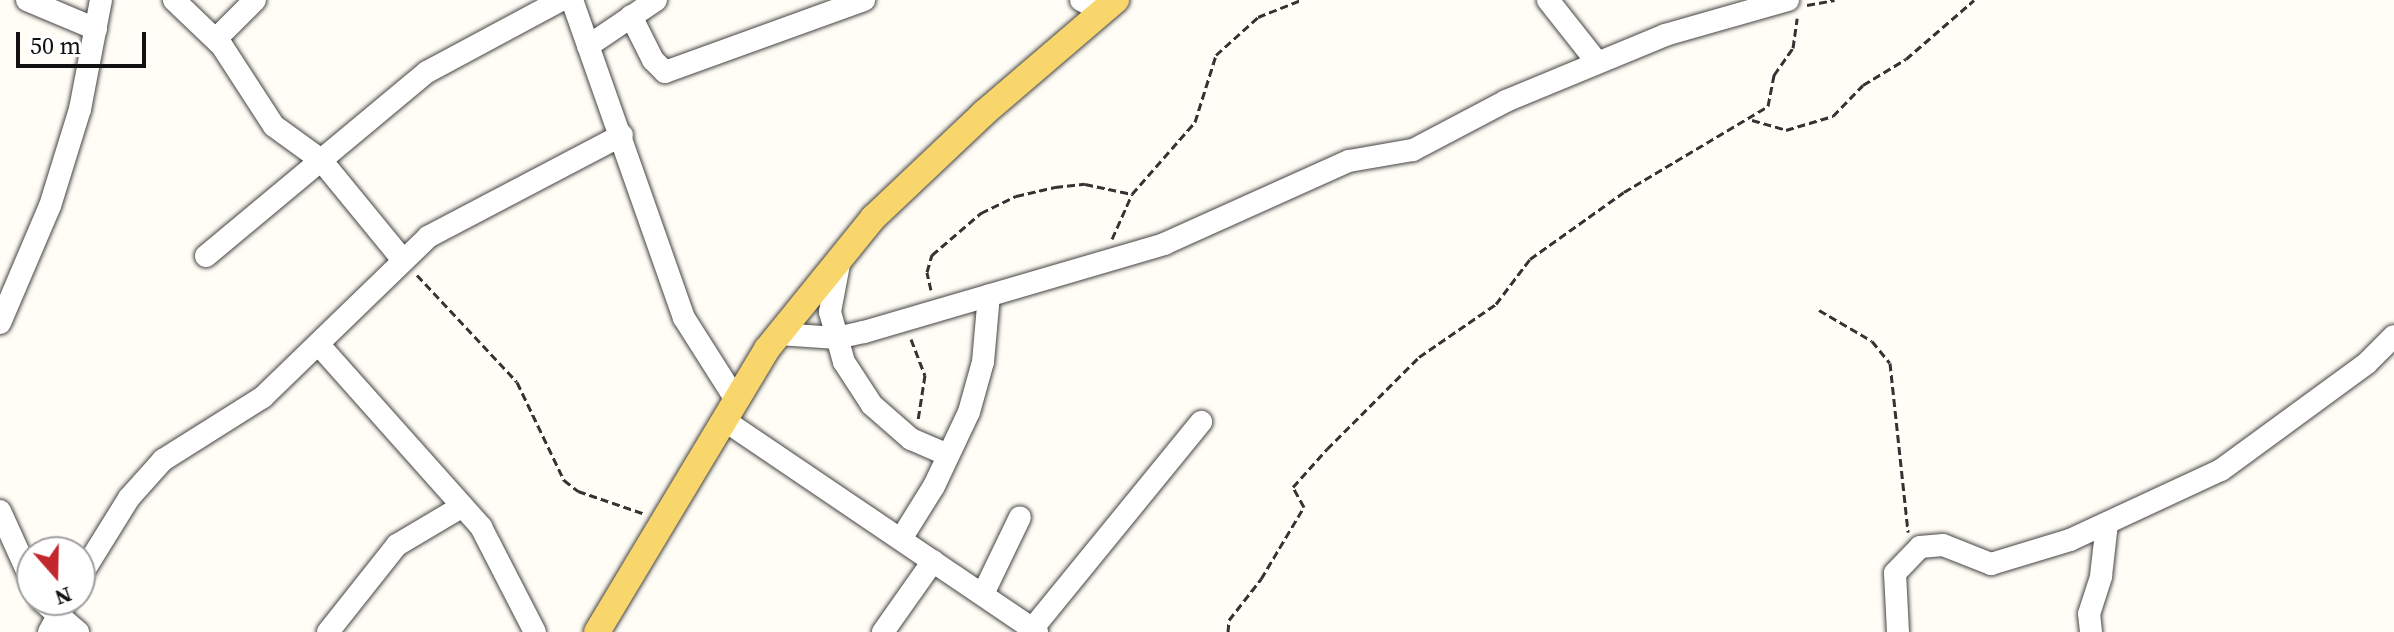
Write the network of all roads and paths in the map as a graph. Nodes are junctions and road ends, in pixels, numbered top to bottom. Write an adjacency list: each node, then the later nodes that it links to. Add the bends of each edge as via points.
1 (27, 0): 16 (street)
2 (101, 0): 16 (street)
3 (174, 0): 17 (street)
4 (255, 0): 17 (street)
5 (561, 0): 22 (street, via 427,72)
6 (572, 0): 18 (street)
7 (656, 0): 15 (street)
8 (864, 0): 14 (street)
9 (1301, 0): 23 (path, via 1258,17 1223,48 1189,132)
10 (1548, 0): 19 (street)
11 (1974, 0): 20 (path, via 1906,59 1863,85 1833,116 1786,130)
12 (1792, 3): 19 (street, via 1665,35); 20 (path, via 1793,48 1774,75 1768,106)
13 (1100, 4): 25 (main road, via 873,218)
14 (818, 8): 15 (street, via 665,72)
15 (631, 16): 18 (street)
16 (96, 29): 31 (street, via 80,109 50,206)
17 (216, 39): 22 (street, via 274,126)
18 (588, 46): 21 (street)
19 (1597, 62): 27 (street, via 1449,128 1413,150 1349,161 1164,244)
20 (1752, 120): 58 (path, via 1604,205 1530,259 1496,304 1399,376 1293,487 1304,507 1229,620)
21 (622, 135): 26 (street, via 428,237); 36 (street, via 684,318)
22 (321, 160): 24 (street); 26 (street)
23 (1132, 194): 27 (path); 30 (path, via 1085,184 1055,187 1016,196 981,213 932,255 927,272 933,287)
24 (206, 256)
25 (840, 258): 32 (main road); 34 (street, via 831,301)
26 (402, 259): 35 (street); 43 (path, via 517,382 564,480 578,491)
27 (1104, 262): 28 (street)
28 (989, 295): 30 (street); 39 (street, via 983,362 969,412)
29 (1819, 310): 48 (path, via 1872,341 1890,363 1899,429 1898,471 1909,520)
30 (914, 317): 34 (street); 38 (path, via 909,330 925,394)
31 (0, 323)
32 (779, 334): 34 (street); 36 (main road)
33 (2394, 336): 44 (street, via 2367,363 2221,470)
34 (837, 338): 38 (street, via 844,362 872,405)
35 (319, 345): 40 (street); 47 (street, via 263,397 163,460 129,498)
36 (730, 410): 43 (main road); 45 (street)
37 (1201, 422): 52 (street)
38 (911, 439): 39 (street)
39 (948, 455): 45 (street)
40 (461, 507): 54 (street, via 397,545); 55 (street, via 500,559)
41 (0, 511): 46 (street)
42 (1020, 517): 50 (street)
43 (664, 520): 56 (main road)
44 (2107, 523): 48 (street, via 2016,560 1991,564 1930,544); 60 (street, via 2101,576 2089,614)
45 (901, 539): 49 (street)
46 (16, 546)
47 (96, 551)
48 (1906, 560): 59 (street, via 1895,573)
49 (933, 561): 50 (street); 57 (street)
50 (983, 594): 52 (street)
51 (58, 616): 53 (street)
52 (1035, 630)
53 (78, 632)
54 (328, 632)
55 (535, 632)
56 (597, 632)
57 (883, 632)
58 (1228, 632)
59 (1898, 632)
60 (2091, 632)

